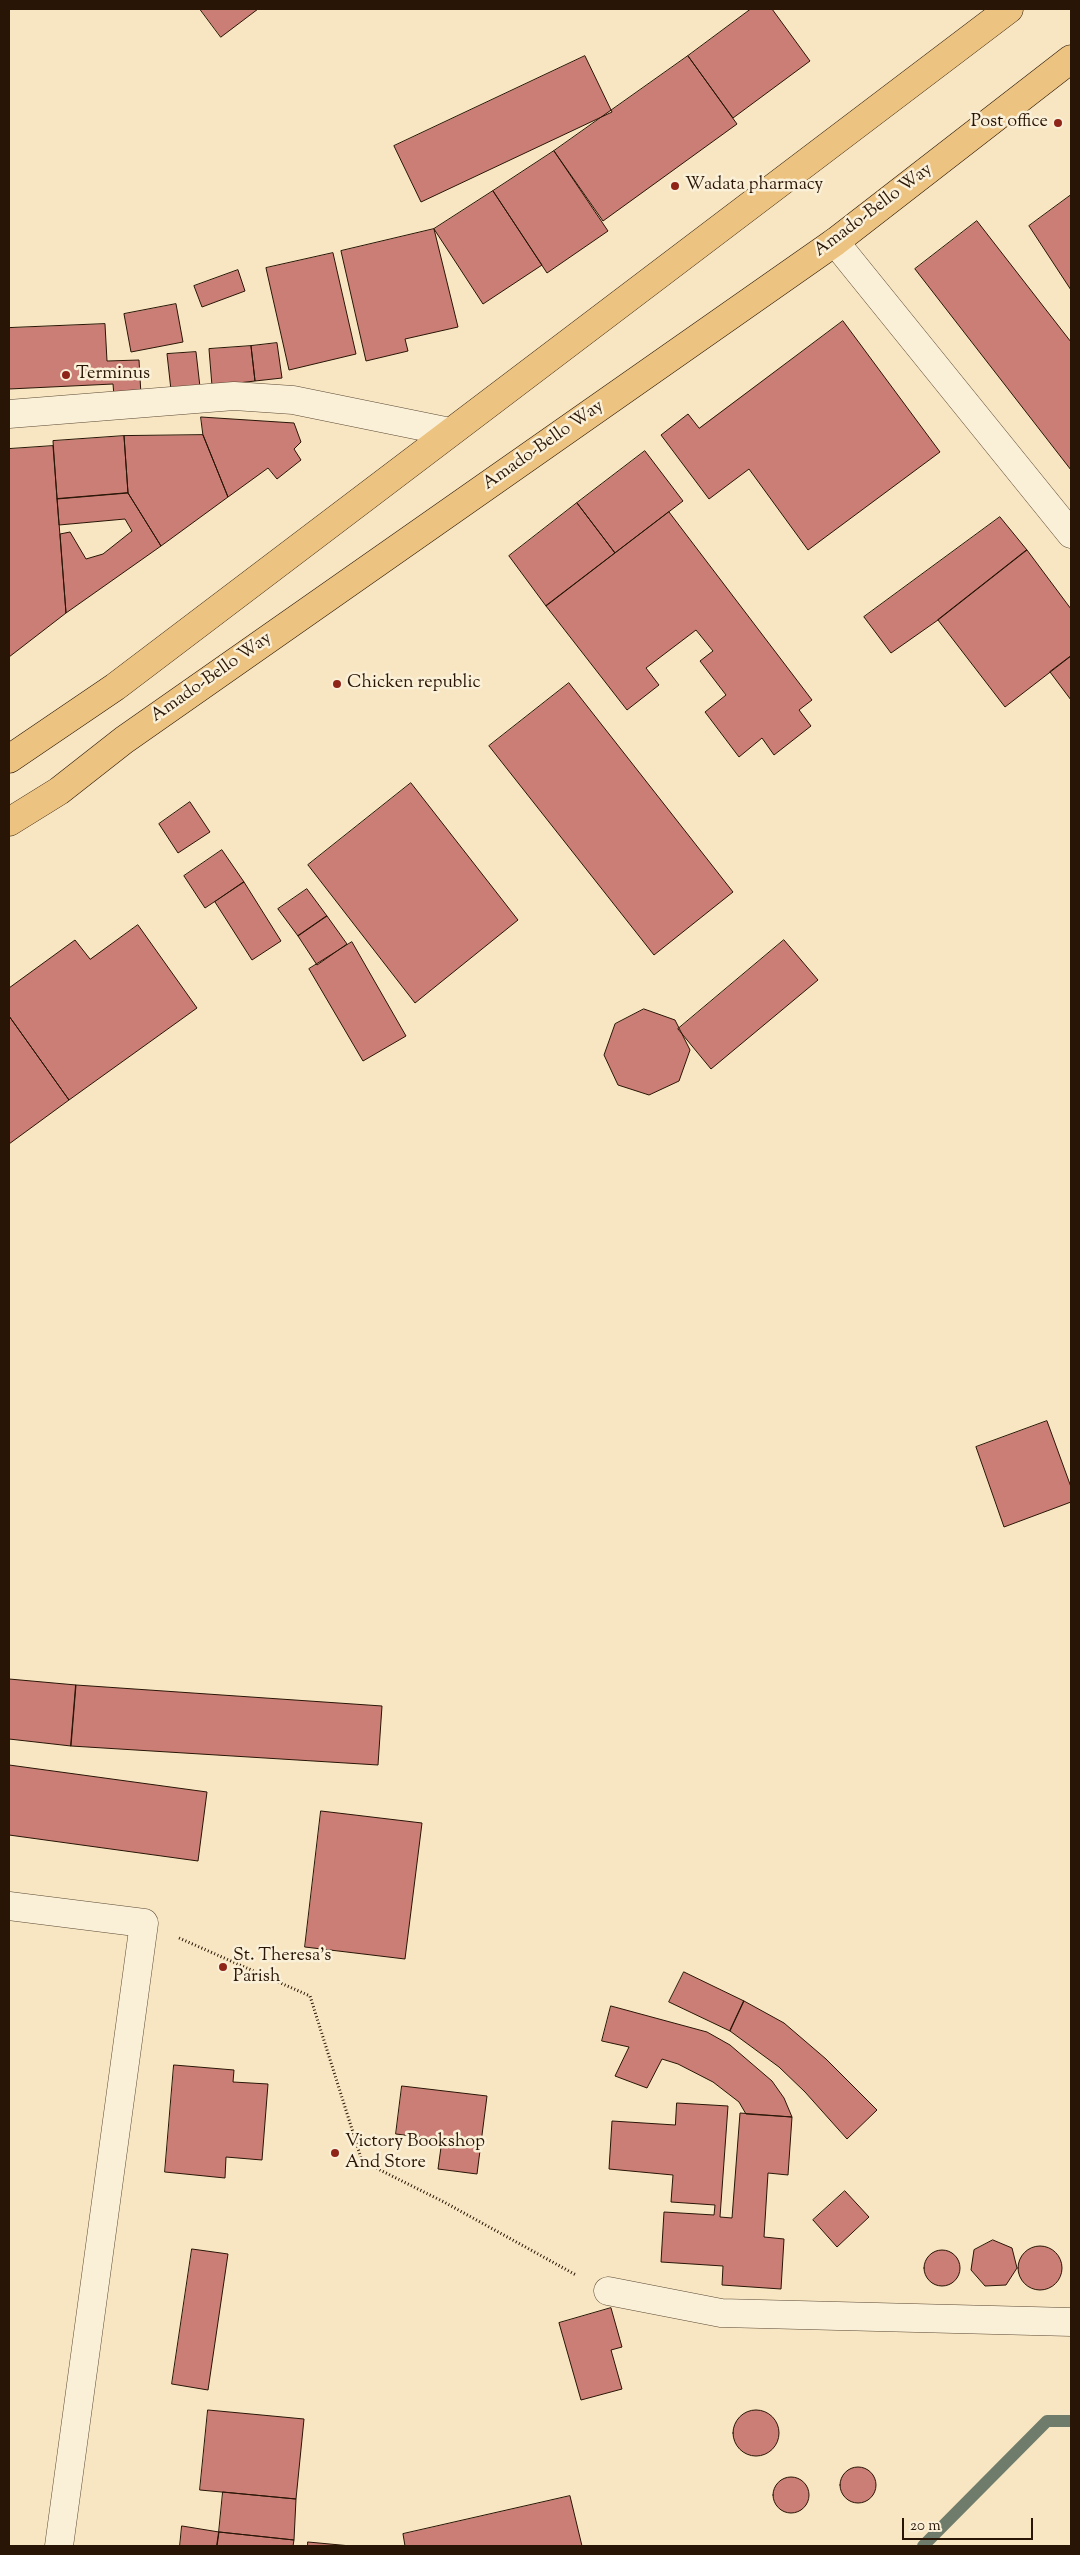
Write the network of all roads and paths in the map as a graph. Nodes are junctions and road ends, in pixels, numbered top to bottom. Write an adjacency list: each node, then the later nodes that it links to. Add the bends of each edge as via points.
1 (1010, 9): 7 (main road)
2 (1071, 59): 4 (main road, Amado-Bello Way)
3 (1071, 67): 4 (main road)
4 (1040, 84): 5 (main road, Amado-Bello Way)
5 (836, 242): 8 (street); 10 (main road, Amado-Bello Way, via 124,740 59,792)
6 (9, 414): 7 (street, via 234,396 293,400)
7 (450, 432): 9 (main road, via 115,687)
8 (1071, 534)
9 (9, 759)
10 (9, 822)
11 (9, 1906): 12 (street)
12 (144, 1923): 13 (path, via 310,1996 362,2161); 15 (street)
13 (608, 2291): 14 (street, via 721,2313)
14 (1071, 2322)
15 (59, 2546)

